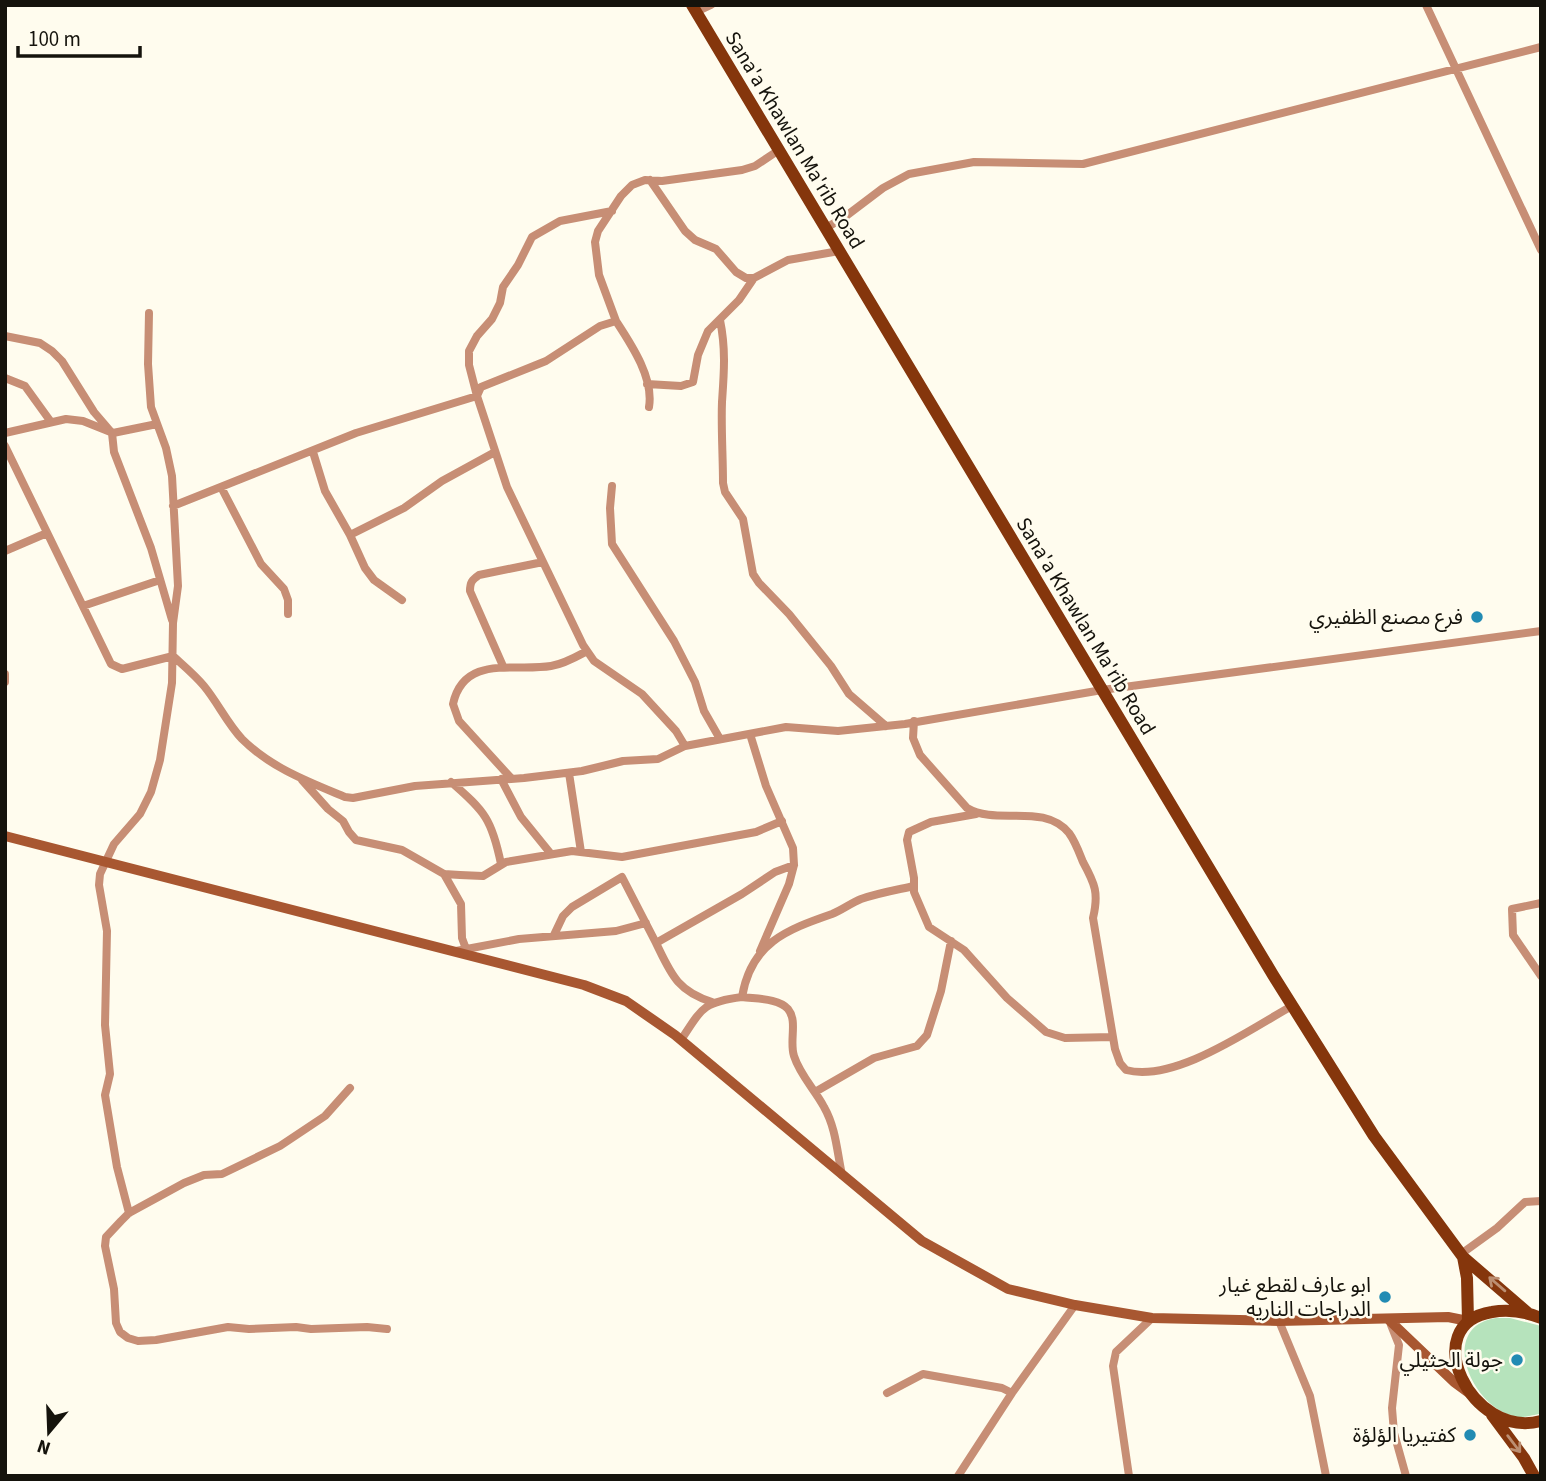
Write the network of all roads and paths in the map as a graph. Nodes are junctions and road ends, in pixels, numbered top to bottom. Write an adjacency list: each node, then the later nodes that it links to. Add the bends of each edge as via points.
1 (711, 5): 3 (street)
2 (1426, 5): 5 (street)
3 (694, 8): 6 (main road, Sana'a Khawlan Ma'rib Road)
4 (1541, 47): 5 (street)
5 (1456, 69): 9 (street, via 1083,164 974,162 909,174); 10 (street)
6 (779, 150): 7 (street, via 742,170); 9 (main road, Sana'a Khawlan Ma'rib Road)
7 (650, 180): 8 (street, via 632,185); 12 (street, via 685,231 716,249 736,272)
8 (612, 211): 15 (street, via 595,242 599,275); 19 (street, via 560,221 532,237 503,287 492,319 469,351)
9 (826, 228): 11 (main road, Sana'a Khawlan Ma'rib Road)
10 (1541, 250)
11 (839, 251): 12 (street, via 788,260); 46 (main road, Sana'a Khawlan Ma'rib Road)
12 (754, 278): 14 (street)
13 (149, 313): 22 (street, via 151,407)
14 (720, 320): 18 (street, via 708,331 693,382); 48 (street, via 725,343 723,484 743,519 753,574 849,694)
15 (616, 321): 18 (street); 19 (street, via 600,326 547,360 481,387)
16 (5, 336): 24 (street, via 40,343 52,351)
17 (5, 378): 21 (street, via 24,386)
18 (647, 384): 20 (street)
19 (477, 396): 26 (street, via 356,433); 27 (street)
20 (649, 407)
21 (51, 422): 23 (street); 24 (street, via 83,421)
22 (157, 424): 24 (street); 30 (street, via 172,476)
23 (5, 433)
24 (112, 433): 35 (street, via 114,452)
25 (5, 446): 31 (street)
26 (313, 452): 29 (street); 32 (street, via 325,491)
27 (495, 452): 32 (street); 34 (street)
28 (612, 486): 50 (street, via 612,544 664,625)
29 (221, 487): 30 (street); 38 (street, via 261,564 284,589)
30 (173, 506): 39 (street, via 178,586)
31 (47, 533): 33 (street); 37 (street)
32 (350, 535): 36 (street, via 374,580)
33 (5, 551)
34 (542, 562): 41 (street); 43 (street, via 472,579 470,591)
35 (160, 580): 37 (street); 39 (street)
36 (402, 600)
37 (83, 606): 42 (street, via 117,668)
38 (288, 614)
39 (173, 623): 42 (street)
40 (1541, 631): 46 (street)
41 (587, 650): 43 (street, via 551,666); 51 (street, via 594,661 642,694)
42 (173, 656): 53 (street, via 203,684 243,740); 63 (street, via 168,714 151,792)
43 (503, 666): 54 (street, via 478,672 461,683 453,704 459,721)
44 (5, 674): 45 (street)
45 (5, 682)
46 (1102, 690): 47 (street); 79 (main road, Sana'a Khawlan Ma'rib Road)
47 (914, 721): 48 (street); 57 (street, via 913,738 920,755 958,801)
48 (886, 726): 49 (street, via 838,731 786,727)
49 (750, 734): 50 (street); 58 (street)
50 (720, 740): 51 (street)
51 (685, 746): 52 (street, via 658,759)
52 (569, 772): 54 (street); 60 (street)
53 (300, 778): 56 (street, via 353,798); 66 (street, via 356,840 402,850)
54 (511, 778): 55 (street)
55 (501, 779): 56 (street); 61 (street, via 521,817)
56 (451, 782): 64 (street, via 485,815)
57 (976, 814): 68 (street, via 931,822 909,832); 80 (street, via 1035,816 1060,825 1069,834 1096,887 1093,918)
58 (782, 821): 62 (street, via 756,832); 65 (street, via 793,848)
59 (5, 836): 63 (street)
60 (581, 852): 61 (street); 62 (street)
61 (551, 854): 64 (street)
62 (622, 858): 67 (street)
63 (105, 862): 74 (street); 86 (street, via 99,885 107,930 105,1025 110,1074 105,1095)
64 (501, 864): 66 (street, via 483,876)
65 (794, 865): 73 (street); 75 (street)
66 (444, 874): 74 (street, via 461,904)
67 (622, 877): 70 (street); 71 (street, via 572,907)
68 (914, 886): 72 (street, via 929,927); 75 (street, via 860,899 834,914 790,929)
69 (1541, 903): 76 (street, via 1512,909 1513,934)
70 (646, 923): 71 (street, via 616,931); 73 (street)
71 (554, 935): 74 (street)
72 (951, 941): 80 (street, via 1046,1031 1065,1038); 83 (street, via 927,1035 917,1046 874,1058)
73 (656, 943): 78 (street, via 682,988)
74 (460, 950): 81 (street, via 626,1001)
75 (759, 954): 77 (street)
76 (1541, 976)
77 (742, 997): 78 (street); 83 (street, via 770,1000 790,1011 794,1057)
78 (712, 1002): 81 (street, via 700,1010)
79 (1292, 1006): 80 (street, via 1205,1055 1152,1071 1126,1070); 87 (main road, Sana'a Khawlan Ma'rib Road, via 1374,1136)
80 (1113, 1037)
81 (681, 1040): 84 (street)
82 (350, 1088): 86 (street, via 325,1116 280,1146 222,1174 184,1183)
83 (815, 1092): 84 (street, via 834,1126)
84 (842, 1175): 88 (street, via 922,1241 965,1267 1008,1289)
85 (1541, 1201): 87 (street, via 1525,1202)
86 (129, 1213): 94 (street, via 106,1237 105,1246 116,1323 128,1338 156,1340 228,1327)
87 (1462, 1255): 89 (main road, Sana'a Khawlan Ma'rib Road, one-way to 87); 93 (main road)
88 (1075, 1305): 90 (street); 96 (street)
89 (1535, 1316): 93 (main road, via 1497,1311)
90 (1152, 1318): 92 (street); 101 (street, via 1116,1352 1113,1366)
91 (1389, 1320): 92 (street); 93 (street, via 1448,1317); 97 (street); 103 (street, via 1399,1345 1394,1433)
92 (1279, 1321): 102 (street, via 1310,1396)
93 (1468, 1321): 97 (main road, via 1455,1355)
94 (387, 1329)
95 (887, 1393): 96 (street, via 923,1374)
96 (1012, 1393): 100 (street)
97 (1469, 1393): 98 (main road)
98 (1491, 1415): 99 (main road, via 1518,1424); 104 (main road, one-way to 104)
99 (1541, 1421)
100 (958, 1476)
101 (1129, 1476)
102 (1326, 1476)
103 (1406, 1476)
104 (1534, 1476)

